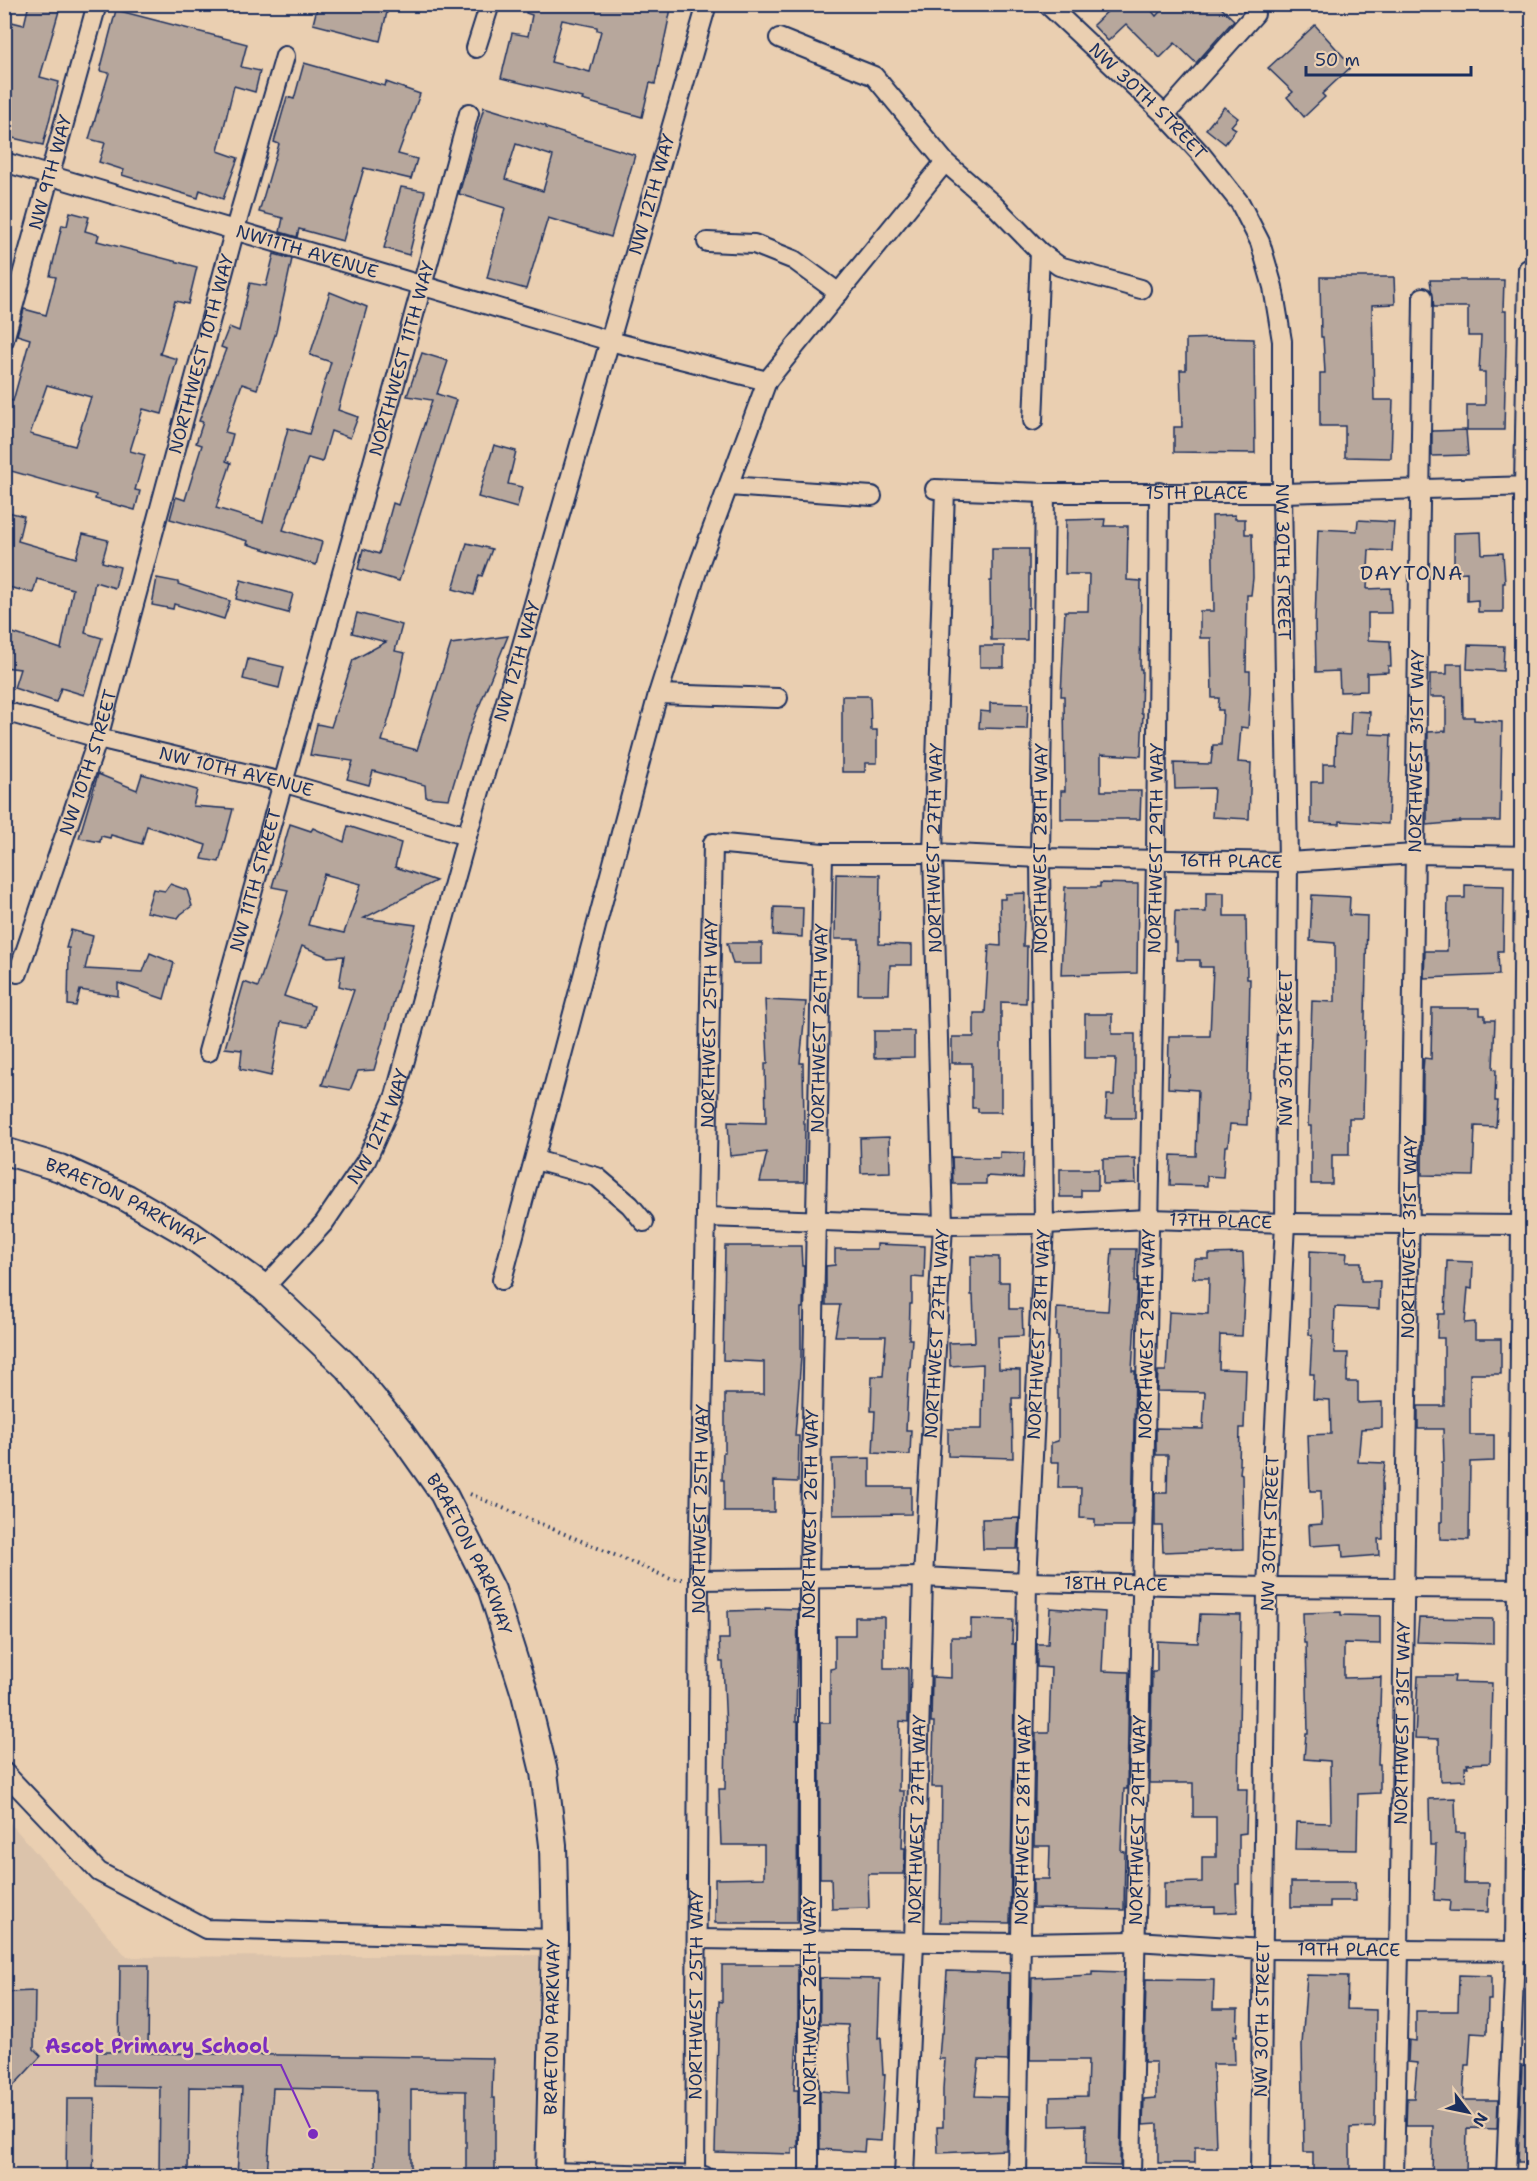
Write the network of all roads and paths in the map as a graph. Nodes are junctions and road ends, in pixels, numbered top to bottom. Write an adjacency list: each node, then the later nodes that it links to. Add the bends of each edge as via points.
1 (97, 4): 13 (street, NW 9TH WAY)
2 (490, 4): 7 (street)
3 (707, 4): 23 (street, NW 12TH WAY)
4 (1047, 4): 10 (street, NW 30TH STREET)
5 (1256, 14): 10 (street)
6 (779, 38): 12 (street, via 874,76)
7 (476, 48)
8 (285, 56): 14 (street, NORTHWEST 10TH WAY)
9 (469, 112): 18 (street, NORTHWEST 11TH WAY)
10 (1165, 115): 32 (street, NW 30TH STREET, via 1240,203 1260,242 1282,341)
11 (4, 162): 13 (street, NW11TH AVENUE)
12 (945, 162): 16 (street); 20 (street)
13 (49, 174): 14 (street, NW11TH AVENUE); 22 (street, NW 9TH WAY)
14 (235, 229): 18 (street, NW11TH AVENUE); 34 (street, NORTHWEST 10TH WAY)
15 (706, 242): 20 (street, via 754,244 794,260)
16 (1040, 252): 19 (street, via 1059,266); 25 (street)
17 (1528, 269): 27 (street)
18 (423, 284): 23 (street, NW11TH AVENUE); 35 (street, NORTHWEST 11TH WAY)
19 (1141, 289)
20 (839, 293): 24 (street)
21 (1423, 297): 29 (street, NORTHWEST 31ST WAY)
22 (4, 340)
23 (610, 341): 24 (street, NW11TH AVENUE); 41 (street, NW 12TH WAY)
24 (767, 381): 26 (street)
25 (1033, 421)
26 (729, 486): 33 (street); 36 (street)
27 (1528, 487): 29 (street, 15TH PLACE); 46 (street)
28 (940, 489): 31 (street, 15TH PLACE); 43 (street, NORTHWEST 27TH WAY)
29 (1420, 489): 32 (street, 15TH PLACE); 45 (street, NORTHWEST 31ST WAY)
30 (1159, 492): 31 (street, 15TH PLACE); 32 (street, 15TH PLACE); 48 (street, NORTHWEST 29TH WAY)
31 (1045, 493): 47 (street, NORTHWEST 28TH WAY)
32 (1282, 493): 49 (street, NW 30TH STREET)
33 (872, 496)
34 (148, 547): 39 (street, NW 10TH STREET)
35 (334, 603): 40 (street, NW 11TH STREET)
36 (658, 694): 37 (street); 53 (street)
37 (778, 698)
38 (4, 711): 39 (street, NW 10TH AVENUE)
39 (98, 738): 40 (street, NW 10TH AVENUE); 50 (street, NW 10TH STREET)
40 (282, 782): 41 (street, NW 10TH AVENUE); 51 (street, NW 11TH STREET)
41 (467, 836): 65 (street, NW 12TH WAY, via 395,1096 366,1161 324,1223)
42 (713, 843): 44 (street, 16TH PLACE); 55 (street, NORTHWEST 25TH WAY)
43 (933, 853): 44 (street, 16TH PLACE); 47 (street, 16TH PLACE); 61 (street, NORTHWEST 27TH WAY)
44 (823, 854): 57 (street, NORTHWEST 26TH WAY)
45 (1415, 854): 46 (street, 16TH PLACE); 49 (street, 16TH PLACE); 60 (street, NORTHWEST 31ST WAY)
46 (1528, 856): 54 (street)
47 (1040, 858): 48 (street, 16TH PLACE); 62 (street, NORTHWEST 28TH WAY)
48 (1156, 859): 49 (street, 16TH PLACE); 56 (street, NORTHWEST 29TH WAY)
49 (1288, 862): 59 (street, NW 30TH STREET)
50 (18, 973)
51 (208, 1052)
52 (4, 1151): 65 (street, BRAETON PARKWAY, via 60,1168 127,1198 191,1235)
53 (535, 1160): 58 (street, via 597,1177); 64 (street)
54 (1527, 1162): 63 (street)
55 (707, 1217): 57 (street, 17TH PLACE); 69 (street, NORTHWEST 25TH WAY)
56 (1149, 1219): 59 (street, 17TH PLACE); 62 (street, 17TH PLACE); 71 (street, NORTHWEST 29TH WAY)
57 (816, 1221): 61 (street, 17TH PLACE); 68 (street, NORTHWEST 26TH WAY)
58 (644, 1222)
59 (1285, 1223): 60 (street, 17TH PLACE); 72 (street, NW 30TH STREET)
60 (1409, 1223): 63 (street, 17TH PLACE); 73 (street, NORTHWEST 31ST WAY)
61 (943, 1224): 62 (street, 17TH PLACE); 67 (street, NORTHWEST 27TH WAY)
62 (1044, 1224): 70 (street, NORTHWEST 28TH WAY)
63 (1527, 1229): 74 (street)
64 (502, 1280)
65 (264, 1288): 66 (street, BRAETON PARKWAY, via 348,1368)
66 (437, 1485): 69 (path, via 473,1495 671,1579); 76 (street, BRAETON PARKWAY, via 492,1590 525,1694 545,1783 553,1845)
67 (923, 1576): 68 (street, 18TH PLACE); 70 (street, 18TH PLACE); 80 (street, NORTHWEST 27TH WAY)
68 (809, 1579): 69 (street, 18TH PLACE); 78 (street, NORTHWEST 26TH WAY)
69 (699, 1580): 77 (street, NORTHWEST 25TH WAY)
70 (1027, 1582): 71 (street, 18TH PLACE); 81 (street, NORTHWEST 28TH WAY)
71 (1142, 1584): 72 (street, 18TH PLACE); 79 (street, NORTHWEST 29TH WAY)
72 (1267, 1587): 73 (street, 18TH PLACE); 82 (street, NW 30TH STREET)
73 (1404, 1587): 74 (street, 18TH PLACE); 83 (street, NORTHWEST 31ST WAY)
74 (1525, 1589): 84 (street)
75 (4, 1772): 76 (street, via 99,1872 206,1929)
76 (555, 1939): 85 (street, BRAETON PARKWAY)
77 (697, 1939): 78 (street, 19TH PLACE); 86 (street, NORTHWEST 25TH WAY)
78 (810, 1941): 80 (street, 19TH PLACE); 87 (street, NORTHWEST 26TH WAY)
79 (1136, 1941): 81 (street, 19TH PLACE); 82 (street, 19TH PLACE); 90 (street, NORTHWEST 29TH WAY)
80 (914, 1942): 81 (street, 19TH PLACE); 88 (street, NORTHWEST 27TH WAY)
81 (1021, 1943): 89 (street, NORTHWEST 28TH WAY)
82 (1263, 1949): 83 (street, 19TH PLACE); 91 (street, NW 30TH STREET)
83 (1399, 1951): 84 (street, 19TH PLACE); 92 (street, NORTHWEST 31ST WAY)
84 (1524, 1952): 93 (street)
85 (549, 2174): 86 (street)
86 (699, 2176)
87 (808, 2176)
88 (904, 2176)
89 (1017, 2176)
90 (1131, 2176)
91 (1260, 2176)
92 (1394, 2176)
93 (1506, 2176)

